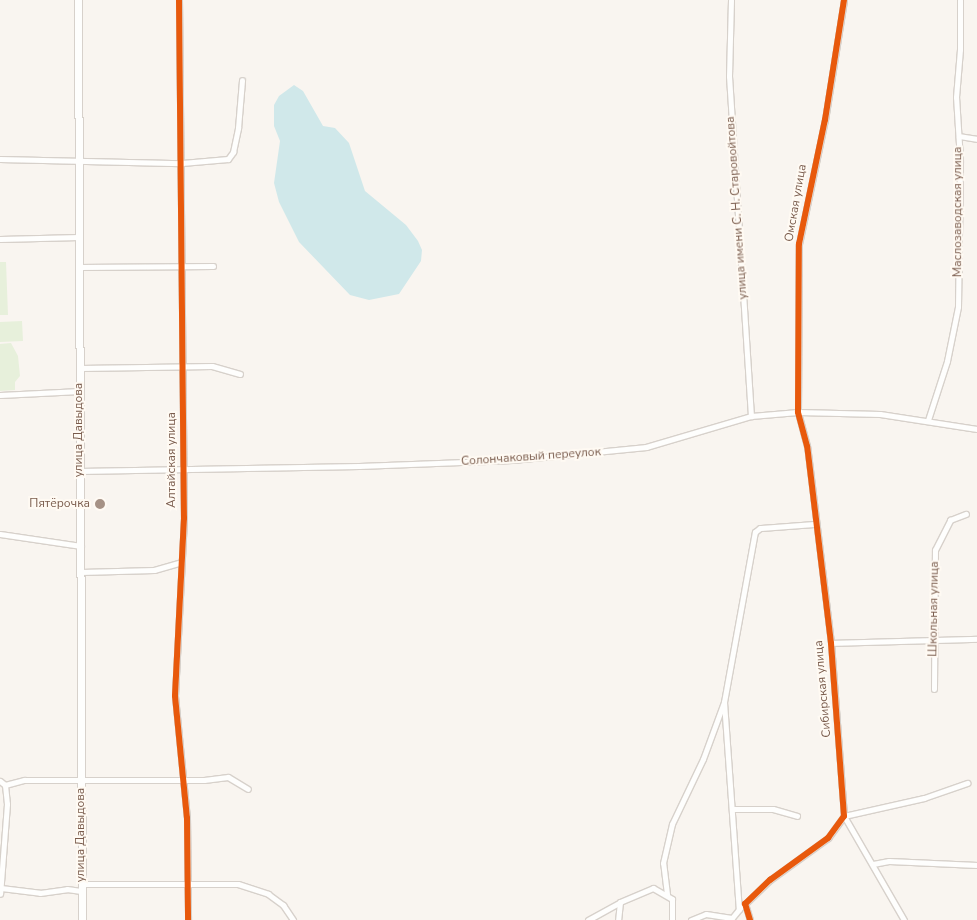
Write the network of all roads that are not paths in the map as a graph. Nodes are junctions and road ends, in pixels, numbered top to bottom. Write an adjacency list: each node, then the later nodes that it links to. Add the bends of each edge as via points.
1 (78, 0): 10 (main road, улица Давыдова)
2 (178, 0): 11 (street, Алтайская улица)
3 (731, 0): 23 (street, улица имени С. Н. Старовойтова, via 729,76)
4 (844, 0): 22 (street, Омская улица, via 825,120 799,244)
5 (958, 1): 7 (street, Маслозаводская улица, via 960,49 956,97)
6 (242, 80): 11 (street, via 238,128 228,160)
7 (959, 136): 8 (street); 24 (street, Маслозаводская улица, via 958,307 947,361)
8 (977, 139)
9 (0, 159): 10 (street)
10 (79, 159): 11 (street); 12 (main road, улица Давыдова)
11 (182, 163): 14 (street, Алтайская улица)
12 (79, 237): 13 (street); 16 (main road, улица Давыдова)
13 (0, 239)
14 (182, 266): 15 (street); 16 (street); 17 (street, Алтайская улица)
15 (213, 266)
16 (79, 267): 18 (main road, улица Давыдова)
17 (183, 366): 18 (street); 19 (street, via 212,366); 26 (street, Алтайская улица)
18 (80, 368): 20 (main road, улица Давыдова)
19 (240, 374)
20 (80, 391): 21 (street); 27 (main road, улица Давыдова)
21 (0, 395)
22 (798, 412): 23 (street, Солончаковый переулок); 24 (street, Солончаковый переулок, via 880,414); 29 (street, Сибирская улица, via 807,446)
23 (751, 416): 26 (street, Солончаковый переулок, via 646,447 550,456 358,466)
24 (928, 420): 25 (street, Солончаковый переулок)
25 (977, 429)
26 (183, 470): 27 (street, Солончаковый переулок); 32 (street, Алтайская улица)
27 (78, 471): 31 (main road, улица Давыдова)
28 (966, 514): 35 (street, Школьная улица, via 950,520 935,550)
29 (815, 524): 36 (street, Сибирская улица); 38 (street, via 760,528 755,532)
30 (0, 534): 31 (street)
31 (81, 546): 33 (main road, улица Давыдова)
32 (182, 562): 33 (street, via 154,570); 40 (street, Алтайская улица, via 175,696)
33 (81, 572): 39 (main road, улица Давыдова)
34 (977, 639): 35 (street)
35 (933, 640): 36 (street); 37 (street, Школьная улица)
36 (831, 643): 46 (street, Сибирская улица)
37 (934, 690)
38 (724, 702): 44 (street); 53 (street, via 703,759 672,824 663,863)
39 (81, 780): 40 (street); 41 (street); 51 (main road, улица Давыдова)
40 (182, 780): 43 (street, via 228,777); 49 (street, Алтайская улица, via 187,818)
41 (2, 783): 50 (street, via 6,804)
42 (967, 783): 46 (street, via 924,798)
43 (248, 789)
44 (733, 809): 45 (street, via 773,809); 56 (street)
45 (797, 816)
46 (844, 816): 47 (street); 55 (street, via 828,838 770,880)
47 (873, 864): 48 (street, via 889,861); 66 (street)
48 (977, 865)
49 (187, 882): 51 (street); 59 (street, Алтайская улица); 60 (street, via 238,884 268,894 287,909)
50 (1, 888): 51 (street, via 40,893); 52 (street)
51 (81, 888): 58 (main road, улица Давыдова)
52 (0, 894)
53 (667, 894): 54 (street, via 653,888); 63 (street, via 674,905)
54 (620, 902): 61 (street); 62 (street)
55 (745, 904): 56 (street); 65 (street)
56 (740, 909): 57 (street)
57 (731, 919): 64 (street, via 706,914)
58 (82, 920)
59 (188, 920)
60 (293, 920)
61 (588, 920)
62 (618, 920)
63 (672, 920)
64 (691, 920)
65 (750, 920)
66 (904, 920)

